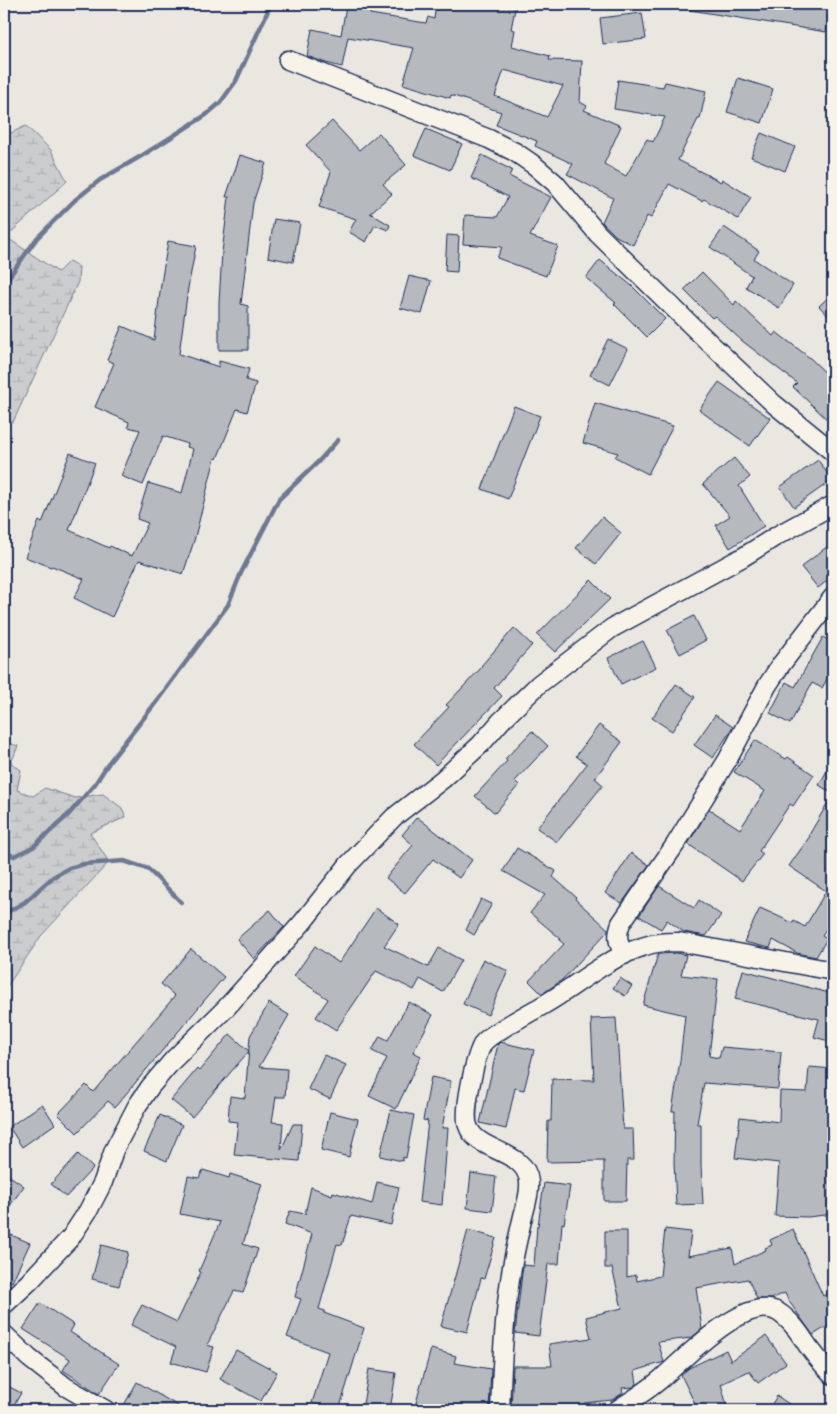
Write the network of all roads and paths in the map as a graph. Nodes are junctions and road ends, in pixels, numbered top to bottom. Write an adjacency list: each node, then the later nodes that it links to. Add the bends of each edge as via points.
1 (288, 60): 2 (street, via 489,139 534,165 555,183 611,247 728,360 774,404)
2 (833, 452)
3 (833, 506): 7 (street, via 612,628 539,684 450,773 394,817 348,864 270,960 150,1087 114,1150 92,1204 71,1237)
4 (833, 597): 5 (street, via 780,666 675,845 621,923 617,939)
5 (624, 955): 6 (street, via 658,942 679,942); 11 (street, via 484,1041 472,1075 465,1115 468,1128 484,1143 510,1156 527,1172 529,1182 506,1302)
6 (833, 972)
7 (4, 1305)
8 (4, 1334): 10 (street, via 60,1382)
9 (833, 1375): 12 (street, via 788,1320 776,1311 761,1309 729,1322 710,1335 645,1392)
10 (106, 1410)
11 (500, 1410)
12 (617, 1410)

